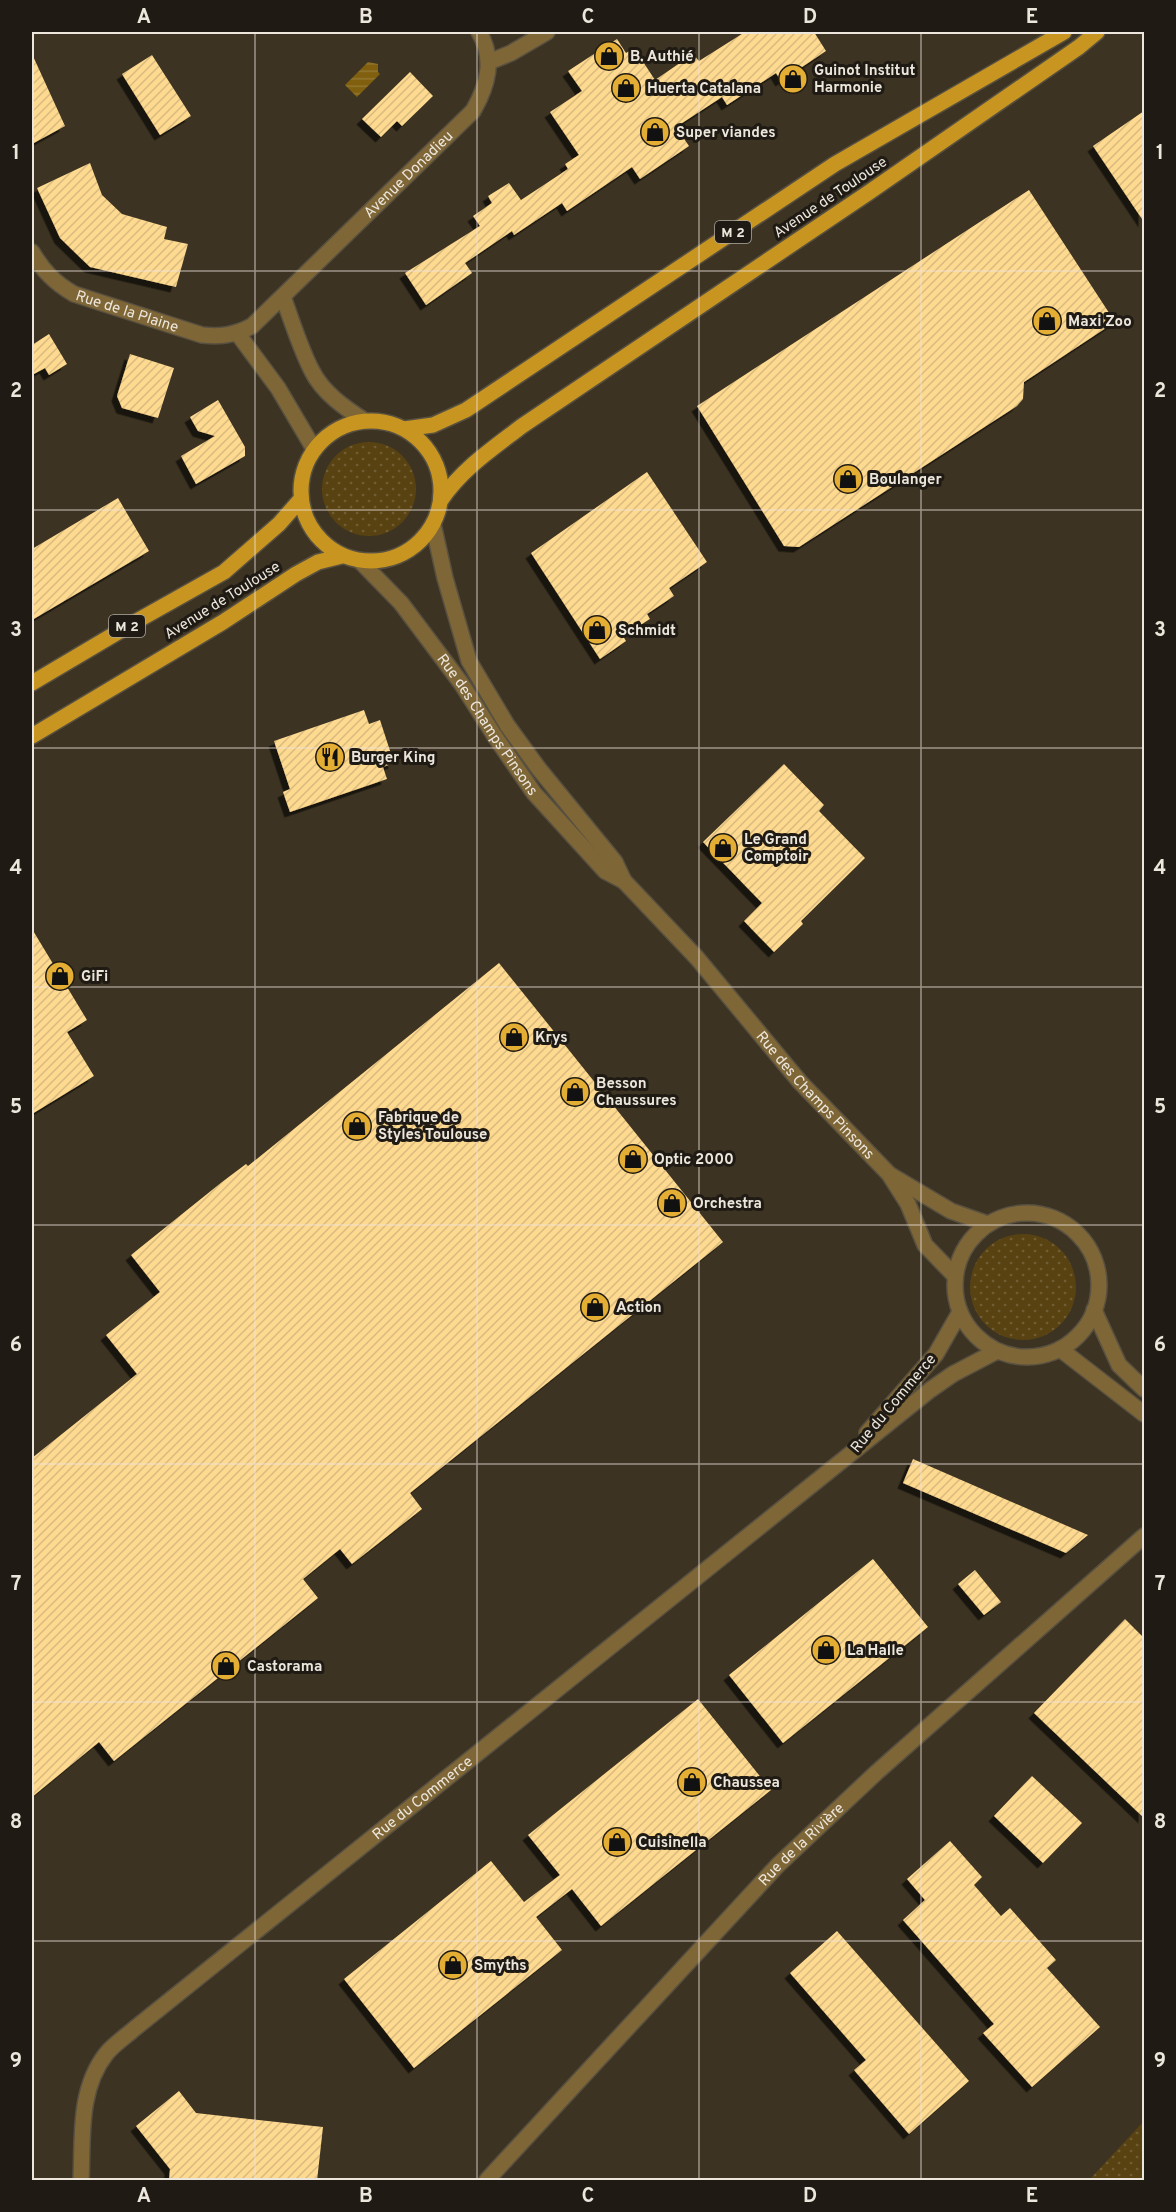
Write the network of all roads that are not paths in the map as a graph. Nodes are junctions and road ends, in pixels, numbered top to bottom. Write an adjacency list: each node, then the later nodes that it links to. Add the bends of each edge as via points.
1 (482, 32): 5 (street, Avenue Donadieu)
2 (547, 32): 5 (street)
3 (1064, 32): 10 (main road, Avenue de Toulouse / M 2, via 836,164 466,410 433,425)
4 (1097, 32): 13 (main road, Avenue de Toulouse, via 868,193 522,426 454,481)
5 (489, 62): 7 (street, Avenue Donadieu, via 482,95 473,111)
6 (32, 252): 8 (street, Rue de la Plaine, via 50,276 74,294 202,335)
7 (283, 297): 8 (street); 9 (street, via 312,372 344,407)
8 (238, 334): 11 (street, via 278,388)
9 (365, 421): 10 (main road, via 385,422); 11 (main road, via 337,429)
10 (404, 429): 13 (main road, via 421,441 434,459)
11 (314, 449): 12 (main road, via 303,472)
12 (301, 499): 15 (main road, via 312,529); 17 (main road, Avenue de Toulouse / M 2, via 279,524 224,572)
13 (441, 500): 14 (main road)
14 (433, 524): 16 (main road, via 410,550 377,562); 19 (street, Rue des Champs Pinsons, via 469,661 507,725 615,862)
15 (342, 556): 16 (main road); 18 (main road, Avenue de Toulouse, via 318,562 296,574)
16 (360, 561): 19 (street, Rue des Champs Pinsons, via 401,603 461,683 534,793 604,871)
17 (32, 683)
18 (32, 736)
19 (624, 880): 20 (street, Rue des Champs Pinsons, via 697,958 800,1082)
20 (889, 1174): 21 (street, Rue des Champs Pinsons, via 951,1211); 22 (street, Rue des Champs Pinsons, via 908,1204 925,1245)
21 (988, 1224): 22 (street, via 966,1245); 23 (street, via 1029,1212 1056,1219 1076,1232 1092,1253 1097,1268 1099,1284)
22 (955, 1276): 24 (street)
23 (1094, 1310): 25 (street, via 1081,1332); 27 (street, via 1119,1365)
24 (960, 1312): 26 (street, via 976,1337); 29 (street, Rue du Commerce, via 936,1354)
25 (1060, 1349): 26 (street, via 1030,1357); 28 (street)
26 (997, 1351): 29 (street, Rue du Commerce, via 930,1390)
27 (1144, 1389)
28 (1144, 1414)
29 (843, 1462): 31 (street, Rue du Commerce, via 106,2054 87,2092)
30 (1144, 1536): 32 (street, Rue de la Rivière, via 778,1865)
31 (81, 2181)
32 (487, 2181)

